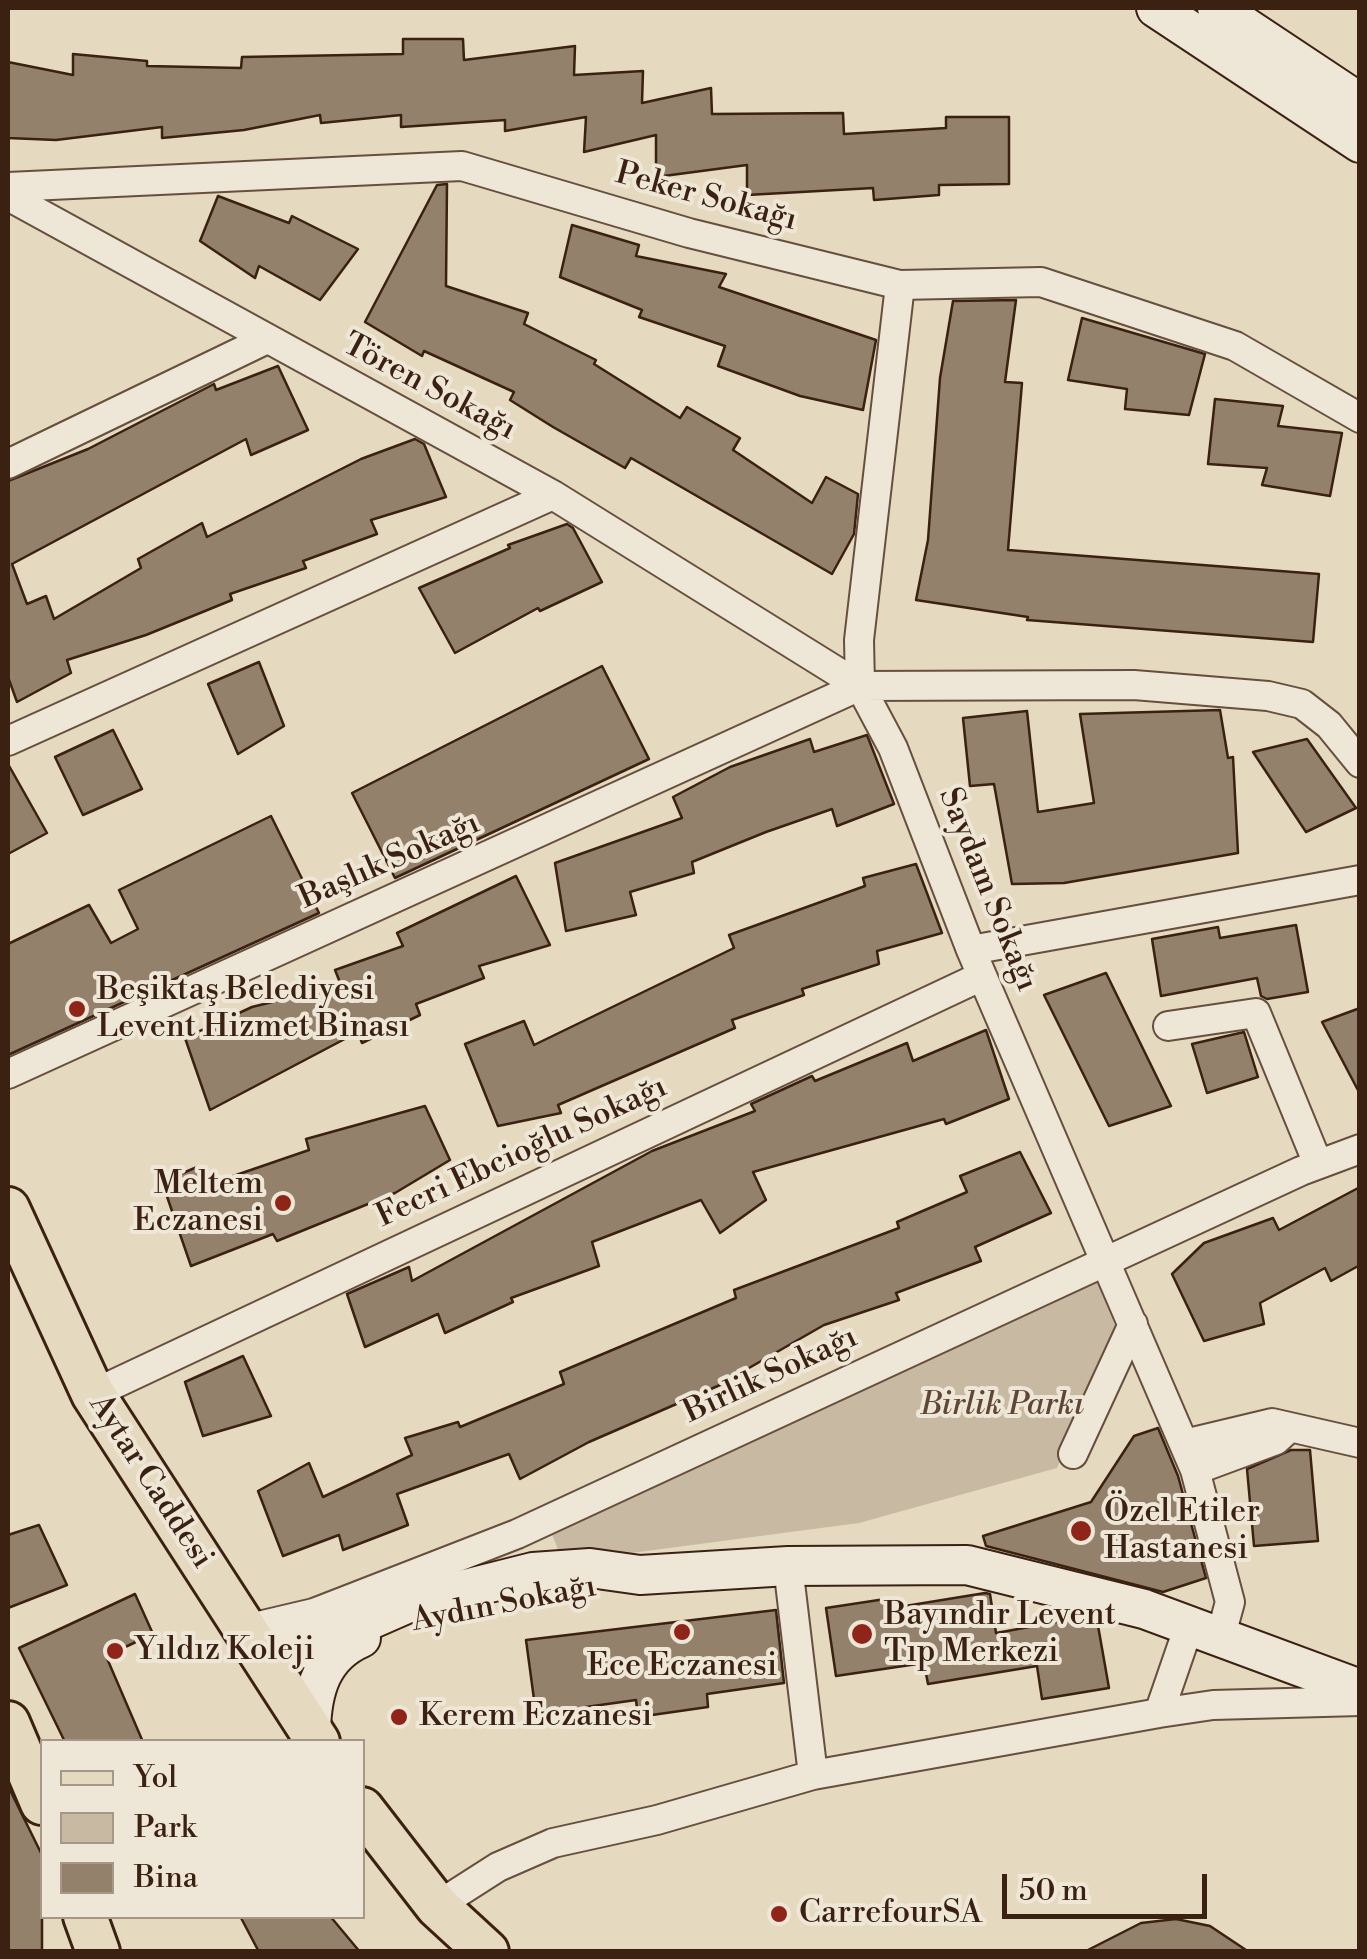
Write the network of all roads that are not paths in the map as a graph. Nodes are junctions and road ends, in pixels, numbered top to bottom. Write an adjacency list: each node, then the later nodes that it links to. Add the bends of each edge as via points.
1 (1156, 8): 4 (street)
2 (1216, 8): 3 (street)
3 (1360, 103)
4 (1360, 144)
5 (8, 187): 7 (street, Peker Sokağı, via 462,166)
6 (8, 196): 8 (street, Tören Sokağı)
7 (900, 285): 9 (street, Peker Sokağı, via 1041,282 1235,346); 13 (street, Saydam Sokağı, via 859,640)
8 (265, 340): 10 (street); 11 (street, Tören Sokağı)
9 (1360, 418)
10 (8, 464)
11 (553, 495): 12 (street, Tören Sokağı); 15 (street)
12 (810, 652): 13 (street, Tören Sokağı); 14 (street)
13 (860, 686): 14 (street, Başlık Sokağı); 16 (street, via 1134,686 1268,696 1302,704); 18 (street, Saydam Sokağı, via 892,748)
14 (802, 714): 20 (street, Başlık Sokağı)
15 (8, 742)
16 (1360, 764)
17 (1360, 880): 18 (street, Fecri Ebcioğlu Sokağı)
18 (977, 963): 24 (street, Saydam Sokağı); 26 (street, Fecri Ebcioğlu Sokağı)
19 (1168, 1026): 22 (street, via 1256,1014)
20 (8, 1074)
21 (1360, 1149): 22 (street, Birlik Sokağı)
22 (1318, 1164): 24 (street, Birlik Sokağı)
23 (8, 1209): 26 (main road, Aytar Caddesi)
24 (1103, 1263): 25 (street, Saydam Sokağı); 30 (street, Birlik Sokağı)
25 (1134, 1324): 28 (street); 29 (street, Saydam Sokağı)
26 (93, 1394): 35 (main road, Aytar Caddesi)
27 (1360, 1443): 29 (street, via 1272,1423)
28 (1073, 1454)
29 (1193, 1469): 34 (street, Saydam Sokağı, via 1230,1602)
30 (517, 1534): 32 (street); 35 (street, Birlik Sokağı)
31 (788, 1566): 33 (street, Aydın Sokağı); 34 (street, Aydın Sokağı, via 937,1565); 41 (street)
32 (533, 1572): 33 (street, Aydın Sokağı, via 590,1568); 35 (street, Aydın Sokağı, via 406,1604 308,1648)
33 (640, 1574): 40 (street, Aydın Sokağı, via 593,1588 457,1608 351,1642 324,1668 312,1702)
34 (1218, 1635): 36 (street, Aydın Sokağı); 38 (street, Saydam Sokağı)
35 (255, 1642): 40 (main road, Aytar Caddesi)
36 (1360, 1690)
37 (1360, 1701): 38 (street, via 1213,1705)
38 (1160, 1714): 41 (street)
39 (8, 1723): 42 (main road)
40 (314, 1736)
41 (813, 1774): 44 (street, via 553,1843 498,1867)
42 (40, 1798)
43 (365, 1813): 44 (main road)
44 (437, 1906): 47 (main road)
45 (86, 1919): 46 (main road)
46 (98, 1952)
47 (487, 1952)

